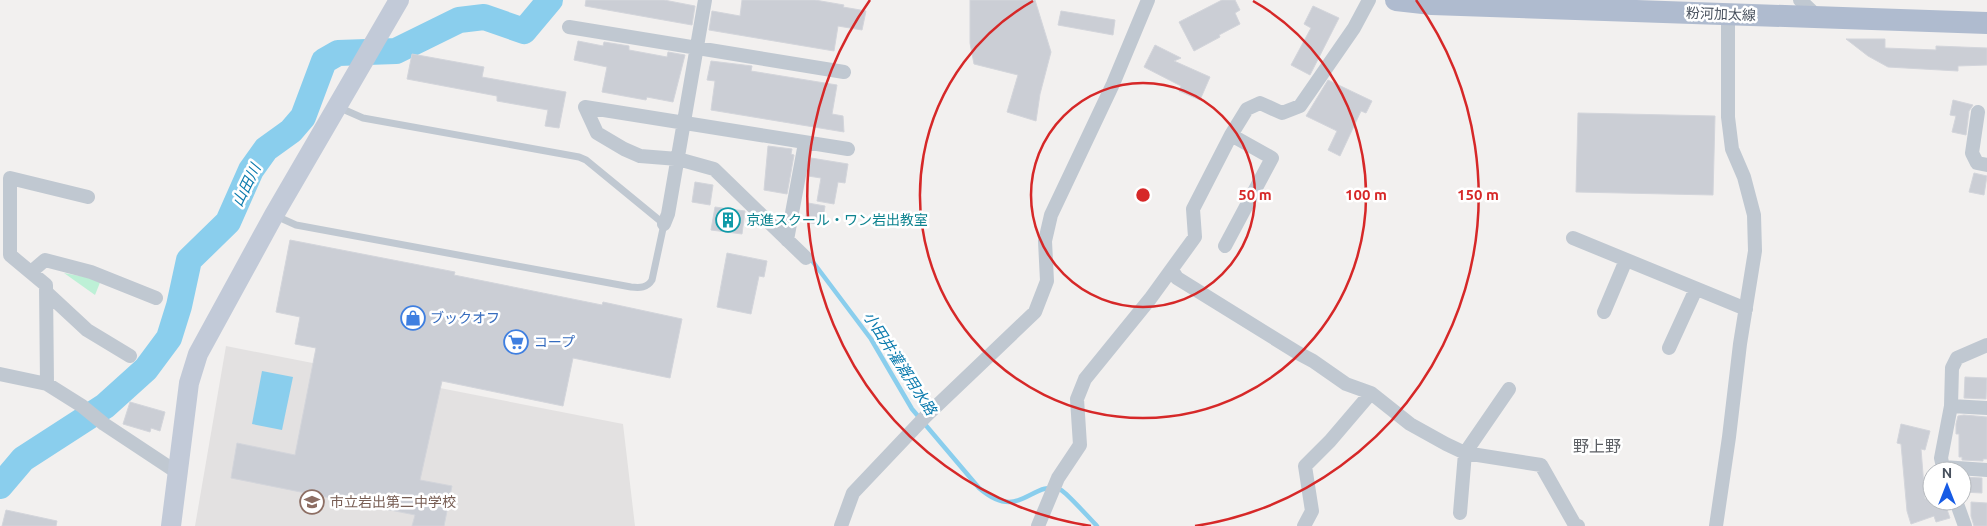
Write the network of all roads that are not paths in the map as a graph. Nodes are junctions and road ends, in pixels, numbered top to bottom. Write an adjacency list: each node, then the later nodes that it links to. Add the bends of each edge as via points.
1 (399, 0): 13 (street)
2 (705, 0): 11 (street)
3 (1148, 0): 54 (street, via 1051,215 1045,241 1047,281 1035,312 926,416 853,493)
4 (1369, 0): 16 (street, via 1354,28 1300,106 1282,114 1260,103 1246,109)
5 (1396, 0): 7 (main road, 粉河加太線)
6 (1800, 0): 8 (street)
7 (1728, 14): 8 (main road, 粉河加太線); 35 (street, via 1728,118 1732,149 1744,177 1754,215 1755,251)
8 (1818, 17): 9 (main road, 粉河加太線)
9 (1987, 23)
10 (568, 27): 11 (street)
11 (697, 47): 12 (street); 15 (street)
12 (844, 72)
13 (338, 107): 23 (street); 24 (lane, via 363,118 586,160)
14 (1978, 112): 20 (street, via 1972,153 1977,162)
15 (684, 124): 17 (street); 19 (street); 19 (street, via 585,107 597,133 624,149 640,156)
16 (1230, 134): 27 (street, via 1272,158); 30 (street, via 1193,209 1195,237)
17 (805, 143): 18 (street); 26 (street)
18 (848, 149)
19 (678, 158): 24 (street); 26 (street, via 714,169)
20 (1987, 165)
21 (5, 176): 22 (street); 31 (street, via 10,255)
22 (88, 197)
23 (274, 215): 24 (lane, via 296,225 637,288 643,288 652,280); 50 (street, via 198,354 189,383)
24 (664, 224)
25 (1573, 238): 29 (street)
26 (787, 240): 28 (street)
27 (1225, 246)
28 (806, 258)
29 (1626, 260): 32 (street); 36 (street)
30 (1172, 270): 43 (street, via 1178,278 1346,384); 55 (street, via 1085,379 1077,399 1080,446 1058,478)
31 (31, 272): 33 (street, via 46,284); 34 (street, via 45,260 91,272)
32 (1696, 288): 35 (street); 38 (street)
33 (46, 292): 39 (street, via 87,330); 41 (street)
34 (156, 298)
35 (1746, 309): 58 (street)
36 (1604, 312)
37 (1987, 345): 44 (street, via 1957,358 1952,368)
38 (1670, 348)
39 (130, 356)
40 (0, 374): 41 (street)
41 (47, 384): 50 (street)
42 (1509, 389): 46 (street)
43 (1371, 393): 46 (street, via 1410,424); 56 (street, via 1305,466 1312,511)
44 (1952, 406): 45 (street); 47 (street)
45 (1987, 408)
46 (1465, 453): 52 (street); 57 (street, via 1542,465 1574,525)
47 (1942, 461)
48 (1972, 470): 49 (street)
49 (1987, 470)
50 (178, 474): 53 (street)
51 (1960, 511): 59 (street)
52 (1460, 513)
53 (171, 526)
54 (842, 526)
55 (1038, 526)
56 (1304, 526)
57 (1578, 526)
58 (1716, 526)
59 (1965, 526)

